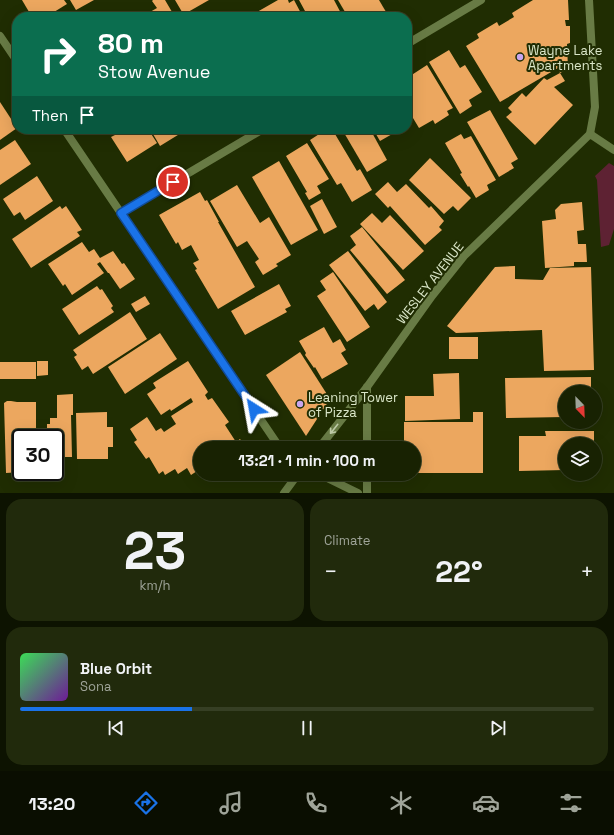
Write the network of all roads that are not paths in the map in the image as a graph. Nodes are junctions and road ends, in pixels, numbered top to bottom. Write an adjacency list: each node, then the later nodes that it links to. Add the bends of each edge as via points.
1 (481, 0): 4 (street)
2 (589, 0): 8 (street, via 595,106)
3 (0, 36): 5 (street)
4 (412, 41)
5 (12, 54)
6 (67, 134): 10 (street)
7 (255, 134): 10 (street)
8 (590, 134): 9 (street); 11 (street, WESLEY AVENUE, via 464,256)
9 (614, 150)
10 (121, 213): 12 (street)
11 (367, 387): 13 (street, WESLEY AVENUE, one-way to 13); 14 (street)
12 (275, 441)
13 (324, 441)
14 (367, 441)
15 (293, 481): 18 (street)
16 (333, 481): 19 (street)
17 (367, 481): 20 (street)
18 (284, 493)
19 (358, 493)
20 (367, 493)

